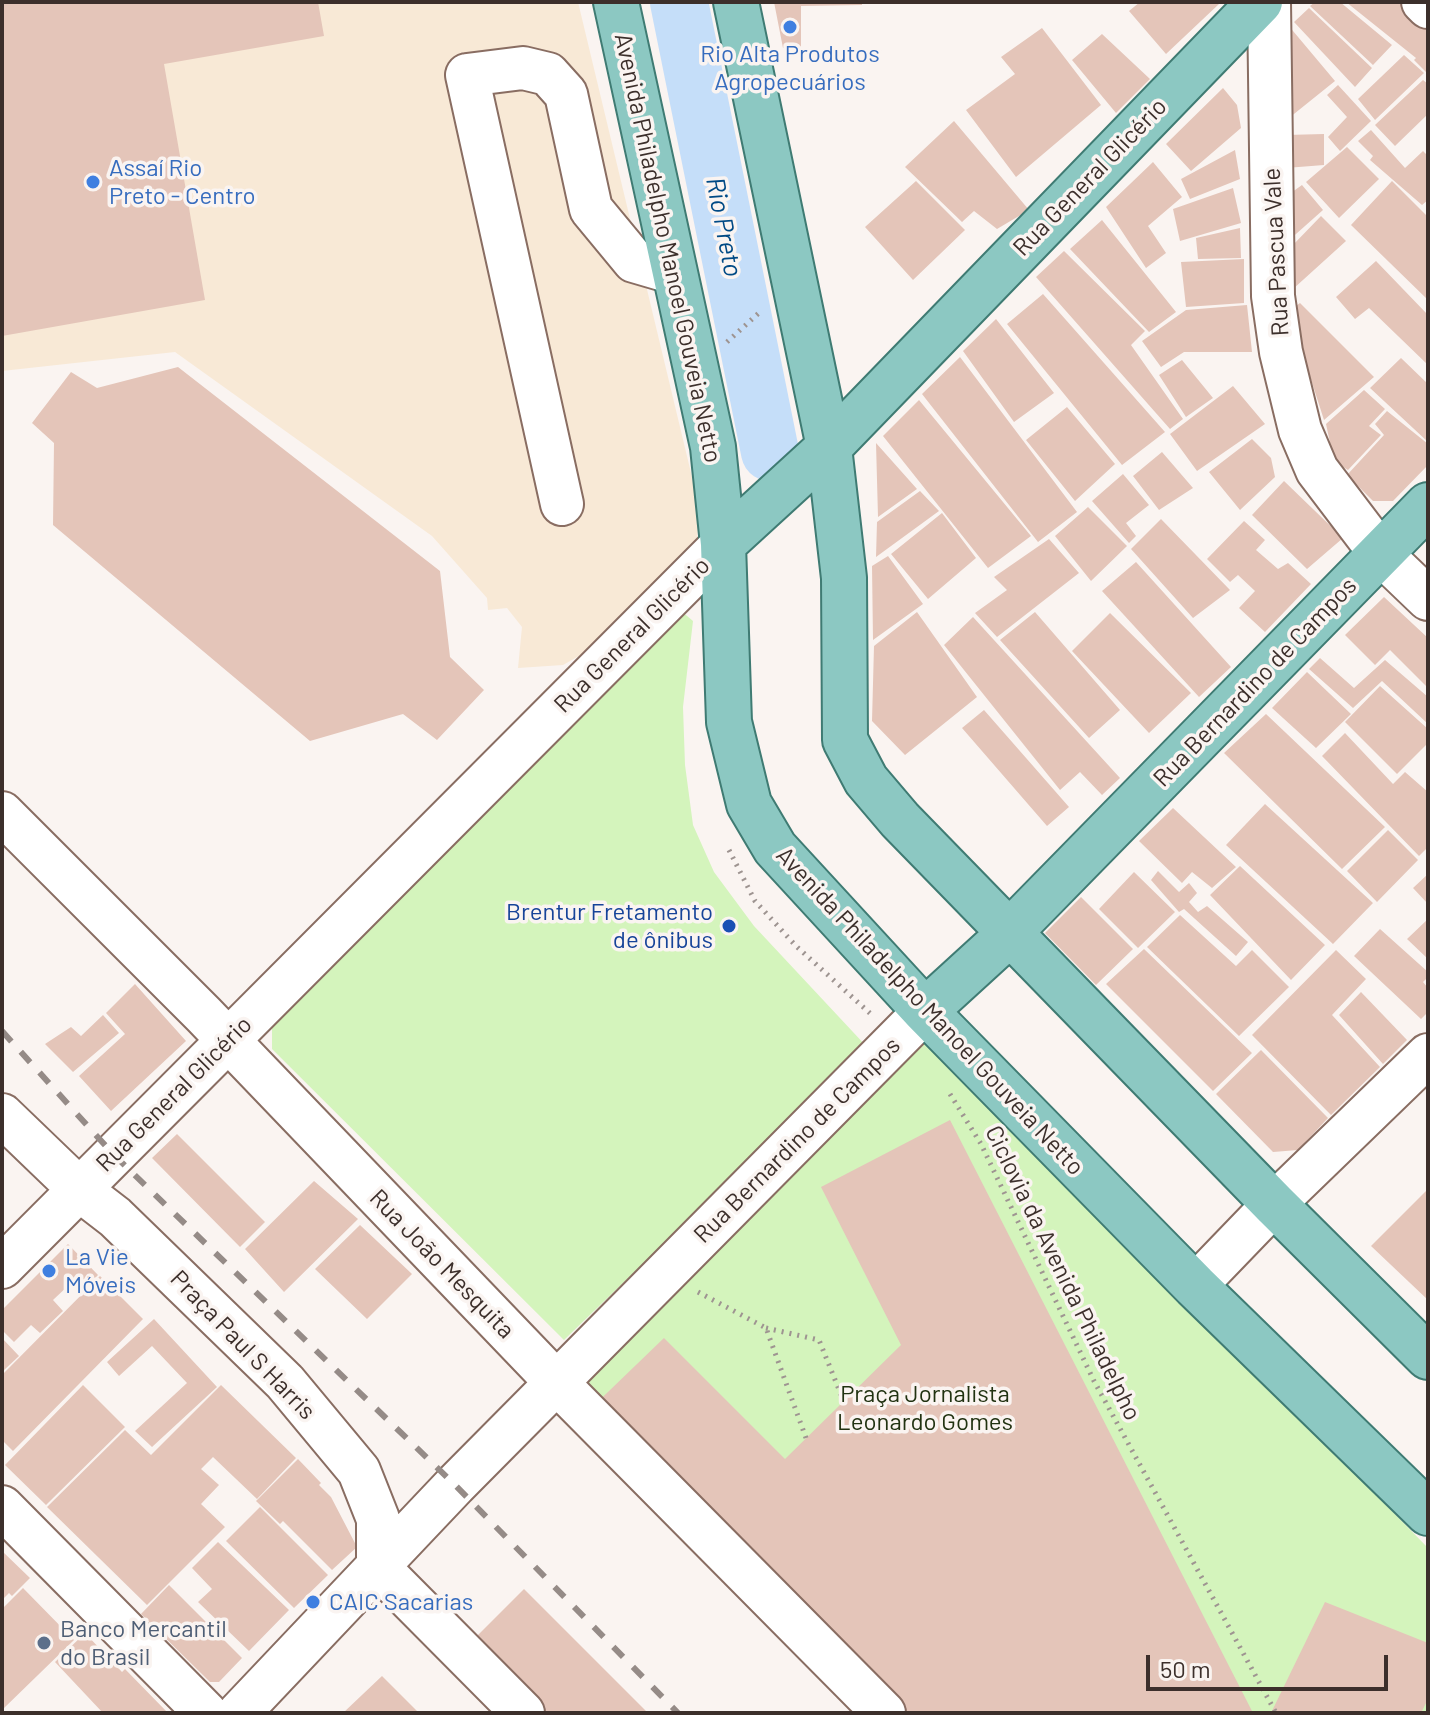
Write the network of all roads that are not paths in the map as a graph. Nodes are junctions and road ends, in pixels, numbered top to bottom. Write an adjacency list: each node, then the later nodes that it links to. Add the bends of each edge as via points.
1 (616, 2): 7 (main road, Avenida Philadelpho Manoel Gouveia Netto)
2 (736, 2): 8 (main road)
3 (1260, 2): 8 (main road, Rua General Glicério)
4 (1269, 2): 12 (street, Rua Pascua Vale, via 1273,296 1281,352 1300,430 1317,470)
5 (1423, 2): 6 (street)
6 (1428, 7)
7 (675, 273): 9 (street, via 634,261 591,209 566,94 548,74 523,68 467,75); 11 (main road, Avenida Philadelpho Manoel Gouveia Netto)
8 (819, 455): 11 (main road, Rua General Glicério); 15 (main road, via 844,578 845,740 866,780)
9 (562, 504)
10 (1428, 505): 12 (main road, Rua Bernardino de Campos)
11 (730, 537): 16 (main road, Avenida Philadelpho Manoel Gouveia Netto, via 729,722 749,804 775,848); 17 (street, Rua General Glicério)
12 (1380, 553): 13 (street, Rua Pascua Vale); 15 (main road, Rua Bernardino de Campos)
13 (1428, 599)
14 (2, 813): 17 (street, Rua João Mesquita)
15 (1001, 940): 16 (main road, Rua Bernardino de Campos); 21 (main road)
16 (922, 1016): 23 (main road, Avenida Philadelpho Manoel Gouveia Netto); 25 (street, Rua Bernardino de Campos)
17 (217, 1027): 20 (street, Rua General Glicério); 25 (street, Rua João Mesquita)
18 (1428, 1055): 21 (street)
19 (2, 1115): 20 (street, Praça Paul S Harris)
20 (80, 1190): 22 (street, Rua General Glicério); 28 (street, Praça Paul S Harris, via 115,1217 285,1382 359,1471 378,1519)
21 (1268, 1210): 23 (street); 24 (main road)
22 (2, 1267)
23 (1204, 1276): 27 (main road, Avenida Philadelpho Manoel Gouveia Netto)
24 (1428, 1357)
25 (556, 1382): 28 (street, Rua Bernardino de Campos); 32 (street, Rua João Mesquita)
26 (2, 1507): 29 (street)
27 (1428, 1513)
28 (378, 1567): 30 (street, Rua Bernardino de Campos); 31 (street)
29 (206, 1713)
30 (239, 1713)
31 (523, 1713)
32 (884, 1713)

